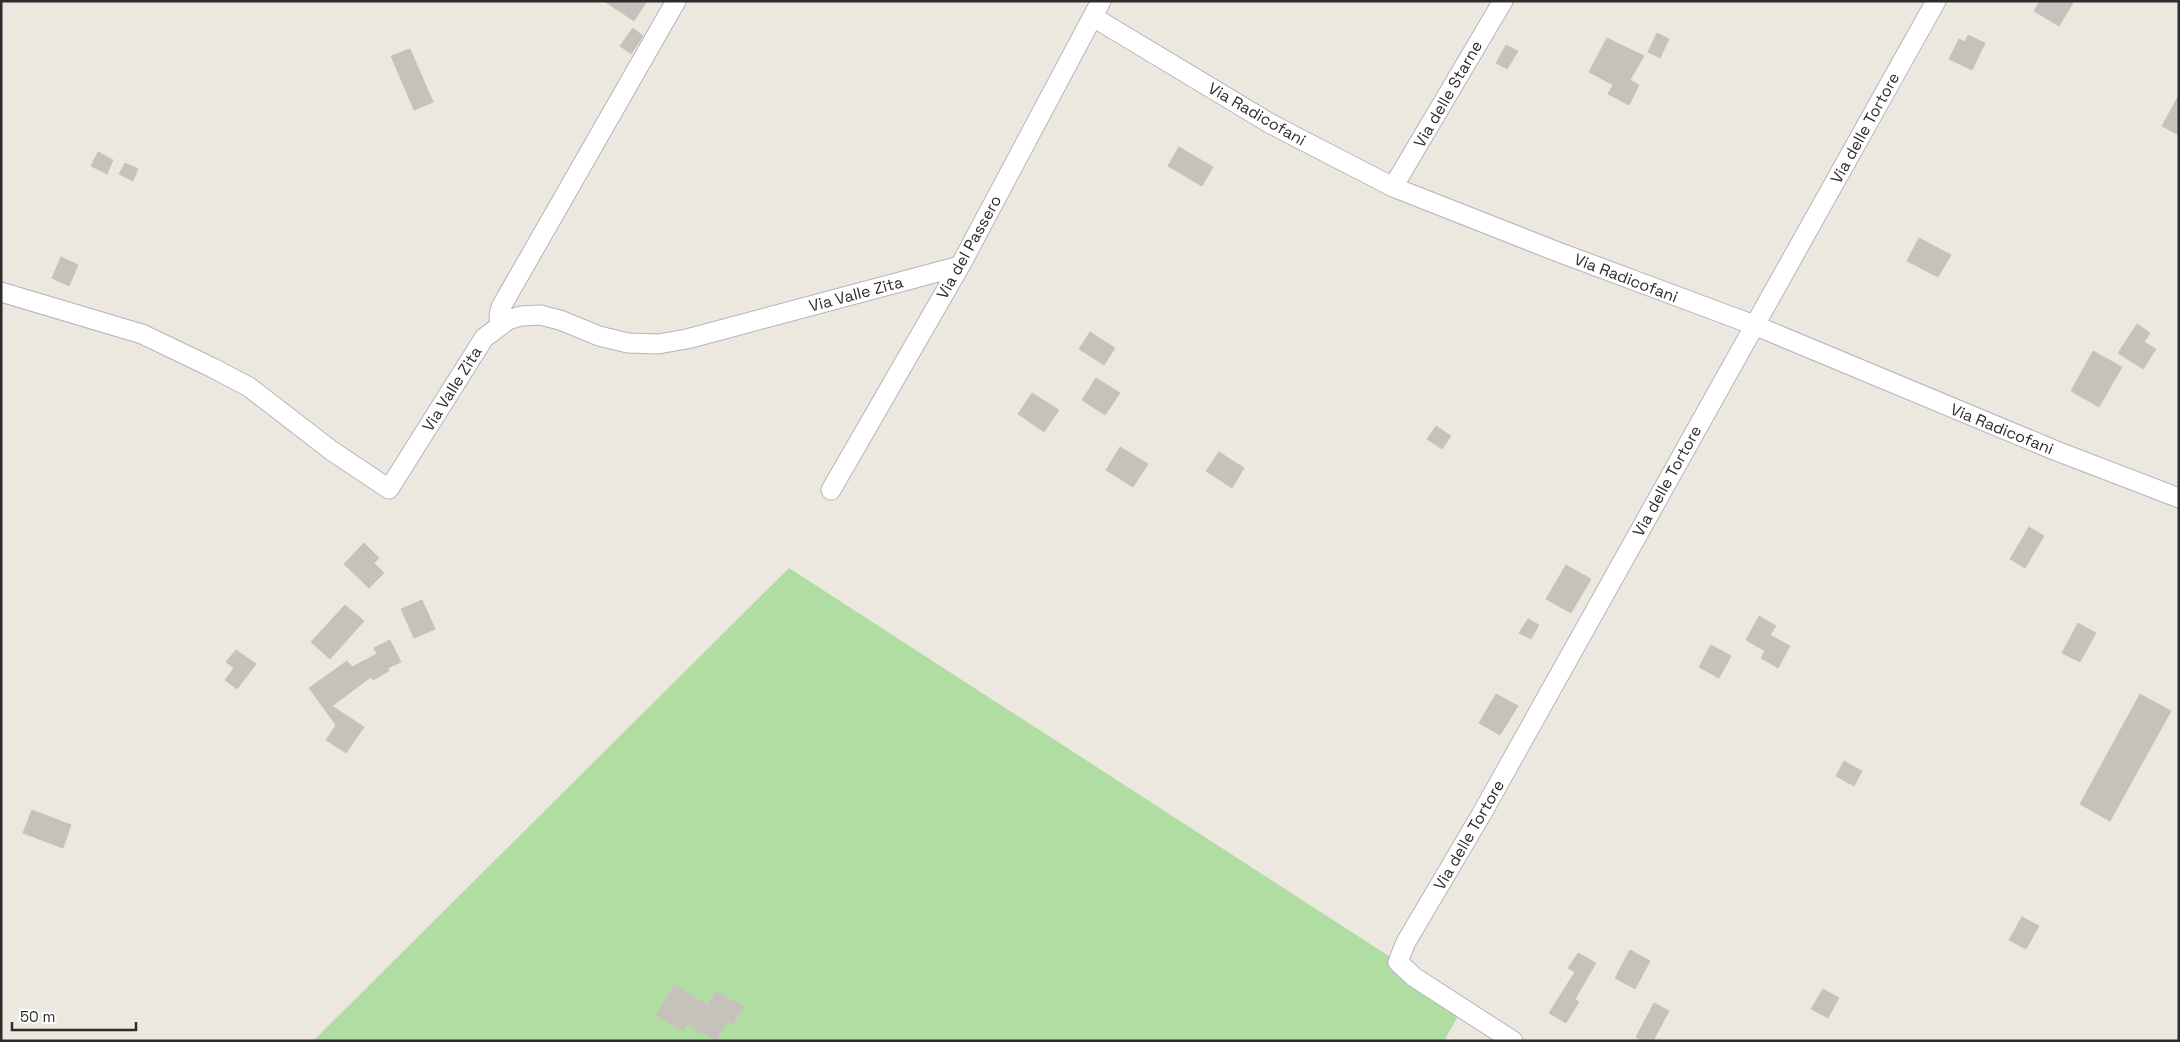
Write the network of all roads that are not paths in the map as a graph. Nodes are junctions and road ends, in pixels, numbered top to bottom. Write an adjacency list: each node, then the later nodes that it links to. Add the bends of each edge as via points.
1 (676, 1): 8 (street, via 501,307)
2 (1502, 1): 5 (street, Via delle Starne)
3 (1936, 1): 9 (street, Via delle Tortore)
4 (1097, 9): 5 (street, Via Radicofani, via 1271,124); 6 (street, Via del Passero)
5 (1393, 187): 9 (street, Via Radicofani)
6 (960, 266): 8 (street, Via Valle Zita, via 658,344 599,336 540,315 521,316); 10 (street, Via del Passero)
7 (1, 292): 8 (street, Via Valle Zita, via 142,334 214,368 249,387 332,451 389,489 484,338)
8 (500, 324)
9 (1754, 326): 11 (street, Via Radicofani); 12 (street, Via delle Tortore, via 1486,806 1406,942 1398,962 1414,977)
10 (831, 490)
11 (2179, 498)
12 (1513, 1041)

